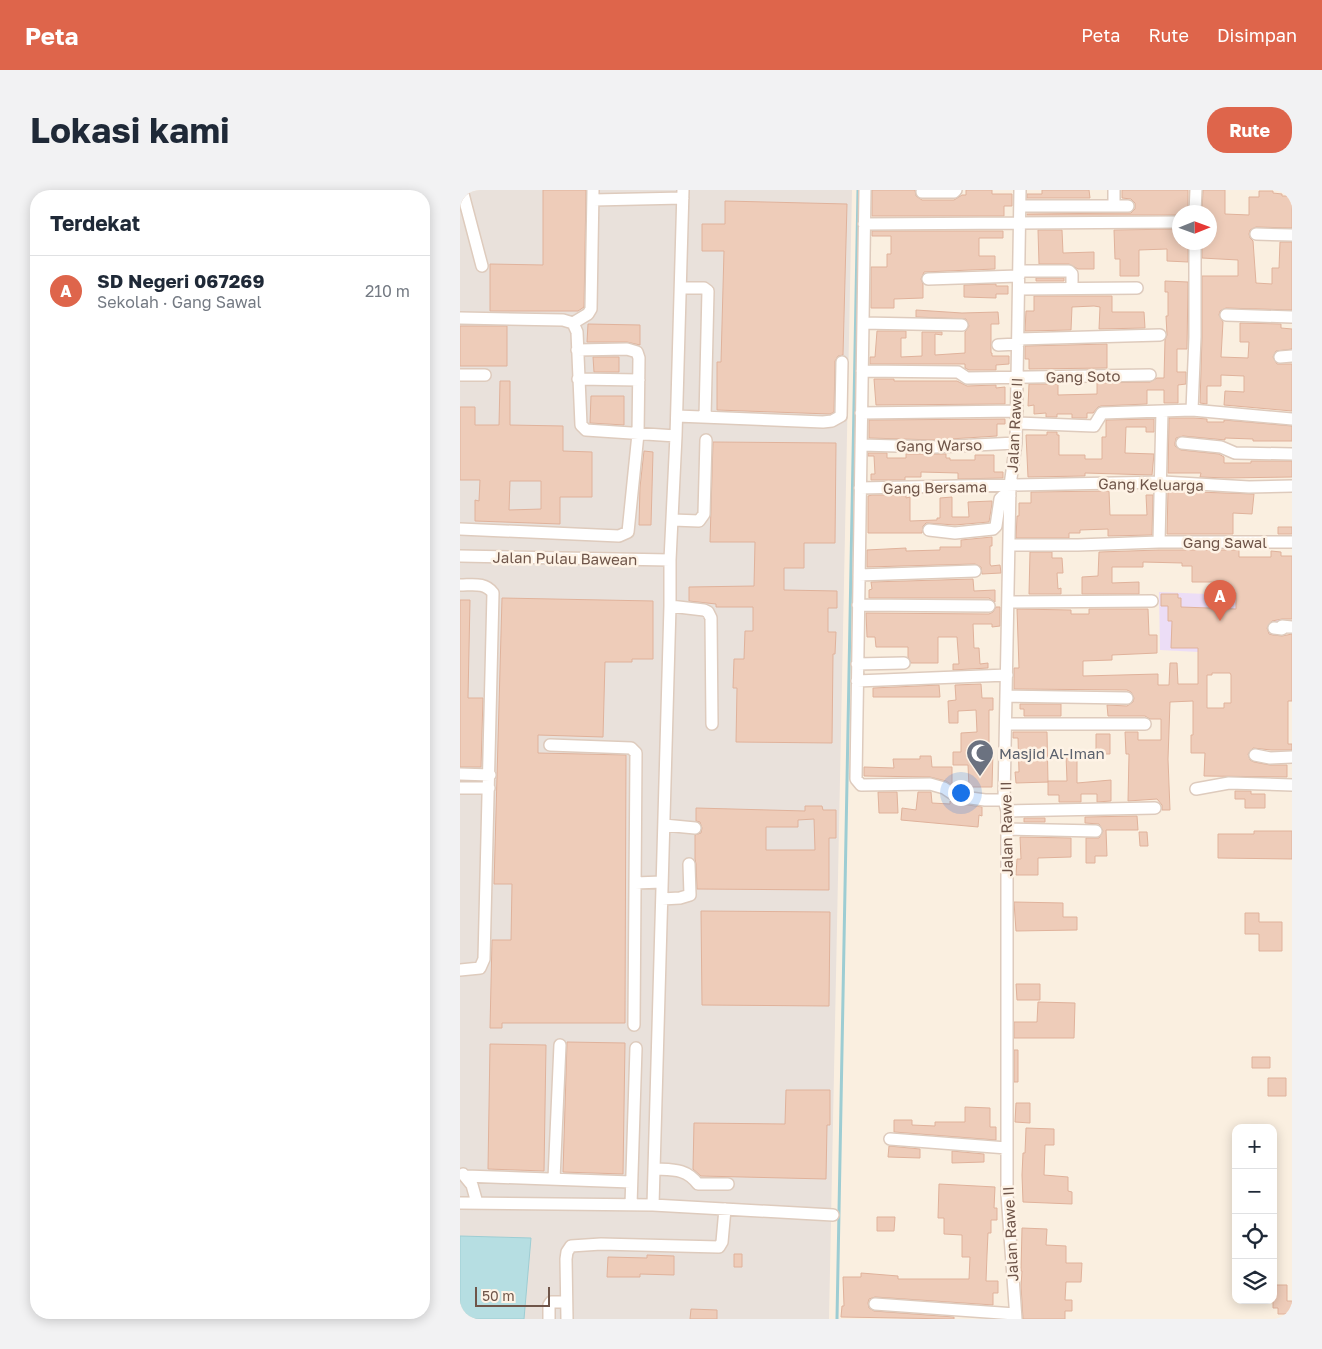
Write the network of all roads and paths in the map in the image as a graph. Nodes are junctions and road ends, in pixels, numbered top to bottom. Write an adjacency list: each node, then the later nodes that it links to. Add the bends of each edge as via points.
1 (462, 190): 20 (street)
2 (865, 190): 15 (street)
3 (956, 190): 7 (street)
4 (1020, 190): 11 (street, Jalan Rawe II)
5 (1114, 190): 12 (street)
6 (1196, 190): 10 (street)
7 (922, 192)
8 (683, 194): 9 (street); 23 (street)
9 (593, 195): 30 (street, via 591,309)
10 (1195, 205)
11 (1020, 206): 12 (street); 16 (street, Jalan Rawe II)
12 (1114, 206): 13 (street)
13 (1128, 206)
14 (1172, 222): 16 (street)
15 (864, 224): 16 (street); 31 (street)
16 (1020, 224): 21 (street, Jalan Rawe II)
17 (1256, 234): 18 (street)
18 (1292, 235)
19 (1195, 250): 47 (street)
20 (482, 266)
21 (1019, 274): 22 (street); 24 (street, via 1068,271 1072,274); 26 (street, Jalan Rawe II)
22 (928, 279)
23 (681, 288): 50 (street); 51 (street, via 704,288 708,291)
24 (1072, 288): 25 (street); 26 (street)
25 (1137, 288)
26 (1018, 289): 34 (street, Jalan Rawe II)
27 (1226, 315): 28 (street)
28 (1292, 317)
29 (460, 318): 30 (street, via 563,320)
30 (573, 323): 36 (street, via 577,332)
31 (862, 323): 32 (street); 40 (street)
32 (962, 325)
33 (1160, 335): 34 (street)
34 (1018, 341): 35 (street); 44 (street, Jalan Rawe II)
35 (998, 345)
36 (577, 350): 45 (street); 46 (street, via 633,350 639,358)
37 (1292, 356): 38 (street)
38 (1280, 357)
39 (842, 362): 51 (street, via 841,416 832,421)
40 (862, 371): 44 (street, Gang Soto, via 958,372 967,378); 49 (street)
41 (1150, 374): 44 (street, Gang Soto)
42 (460, 375): 43 (street)
43 (485, 375)
44 (1017, 377): 52 (street, Jalan Rawe II)
45 (578, 379): 46 (street); 54 (street, via 581,425 586,430)
46 (639, 380): 54 (street)
47 (1192, 410): 48 (street); 53 (street)
48 (1162, 411): 52 (street, via 1102,413 1094,426); 61 (street)
49 (861, 413): 52 (street); 59 (street)
50 (677, 416): 51 (street); 55 (street)
51 (705, 417)
52 (1017, 417): 57 (street, Jalan Rawe II)
53 (1292, 419)
54 (638, 434): 55 (street); 66 (street, via 628,532 619,536)
55 (676, 436): 65 (street)
56 (706, 440): 65 (street, via 704,514 699,521)
57 (1016, 443): 59 (street, Gang Warso, via 935,447); 64 (street, Jalan Rawe II)
58 (1182, 443): 60 (street, via 1221,447 1236,453)
59 (861, 445): 63 (street)
60 (1292, 454)
61 (1161, 482): 62 (street, Gang Keluarga); 64 (street, Gang Keluarga); 68 (street)
62 (1292, 486)
63 (860, 488): 64 (street, Gang Bersama); 74 (street)
64 (1010, 491): 67 (street, via 1000,499 993,529 955,533); 70 (street, Jalan Rawe II)
65 (673, 520): 72 (street)
66 (460, 529)
67 (929, 530)
68 (1159, 542): 69 (street, Gang Sawal); 70 (street, Gang Sawal)
69 (1292, 542)
70 (1009, 545): 77 (street, Jalan Rawe II)
71 (460, 556): 72 (street, Jalan Pulau Bawean)
72 (670, 560): 79 (street)
73 (975, 571): 74 (street)
74 (859, 575): 78 (street)
75 (460, 585): 96 (street, via 483,585 493,593)
76 (1152, 601): 77 (street)
77 (1008, 602): 85 (street, Jalan Rawe II)
78 (858, 605): 80 (street); 84 (street)
79 (670, 606): 89 (street, via 704,610 711,618); 103 (street)
80 (989, 606)
81 (1292, 627): 82 (street)
82 (1274, 628)
83 (904, 663): 84 (street)
84 (857, 664): 86 (street)
85 (1007, 675): 86 (street); 87 (street, Jalan Rawe II)
86 (857, 681): 101 (street, via 857,783 930,784 956,796)
87 (1006, 696): 88 (street); 90 (street, Jalan Rawe II)
88 (1127, 698)
89 (712, 724)
90 (1006, 724): 91 (street); 101 (street, Jalan Rawe II)
91 (1145, 724)
92 (550, 745): 108 (street, via 631,748 636,753)
93 (1255, 755): 94 (street)
94 (1292, 757)
95 (460, 774): 96 (street)
96 (490, 775): 99 (street)
97 (1292, 786): 100 (street, via 1228,783)
98 (460, 788): 99 (street)
99 (489, 788): 111 (street, via 484,959 480,968)
100 (1196, 789)
101 (1006, 805): 102 (street); 105 (street, Jalan Rawe II)
102 (1155, 808)
103 (664, 825): 104 (street); 109 (street)
104 (695, 828)
105 (1007, 829): 106 (street); 116 (street, Jalan Rawe II)
106 (1096, 831)
107 (689, 864): 110 (street, via 690,895)
108 (635, 882): 109 (street); 112 (street)
109 (662, 882): 110 (street)
110 (662, 899): 117 (street)
111 (460, 970)
112 (634, 1025)
113 (560, 1045): 119 (street)
114 (636, 1048): 120 (street)
115 (890, 1139): 116 (street)
116 (1008, 1148): 130 (street, Jalan Rawe II, via 1007,1194)
117 (654, 1169): 121 (street, via 682,1171 698,1184); 125 (street)
118 (463, 1174): 119 (street); 123 (street, via 472,1185)
119 (554, 1179): 120 (street)
120 (631, 1182): 124 (street)
121 (728, 1184)
122 (460, 1203): 123 (street)
123 (477, 1203): 124 (street)
124 (631, 1205): 125 (street)
125 (653, 1205): 126 (street)
126 (725, 1209): 127 (street); 128 (street, via 719,1247 571,1246 566,1252)
127 (833, 1214)
128 (566, 1302): 131 (street, via 551,1302); 132 (street)
129 (875, 1304): 130 (street)
130 (1016, 1316)
131 (549, 1319)
132 (567, 1319)

